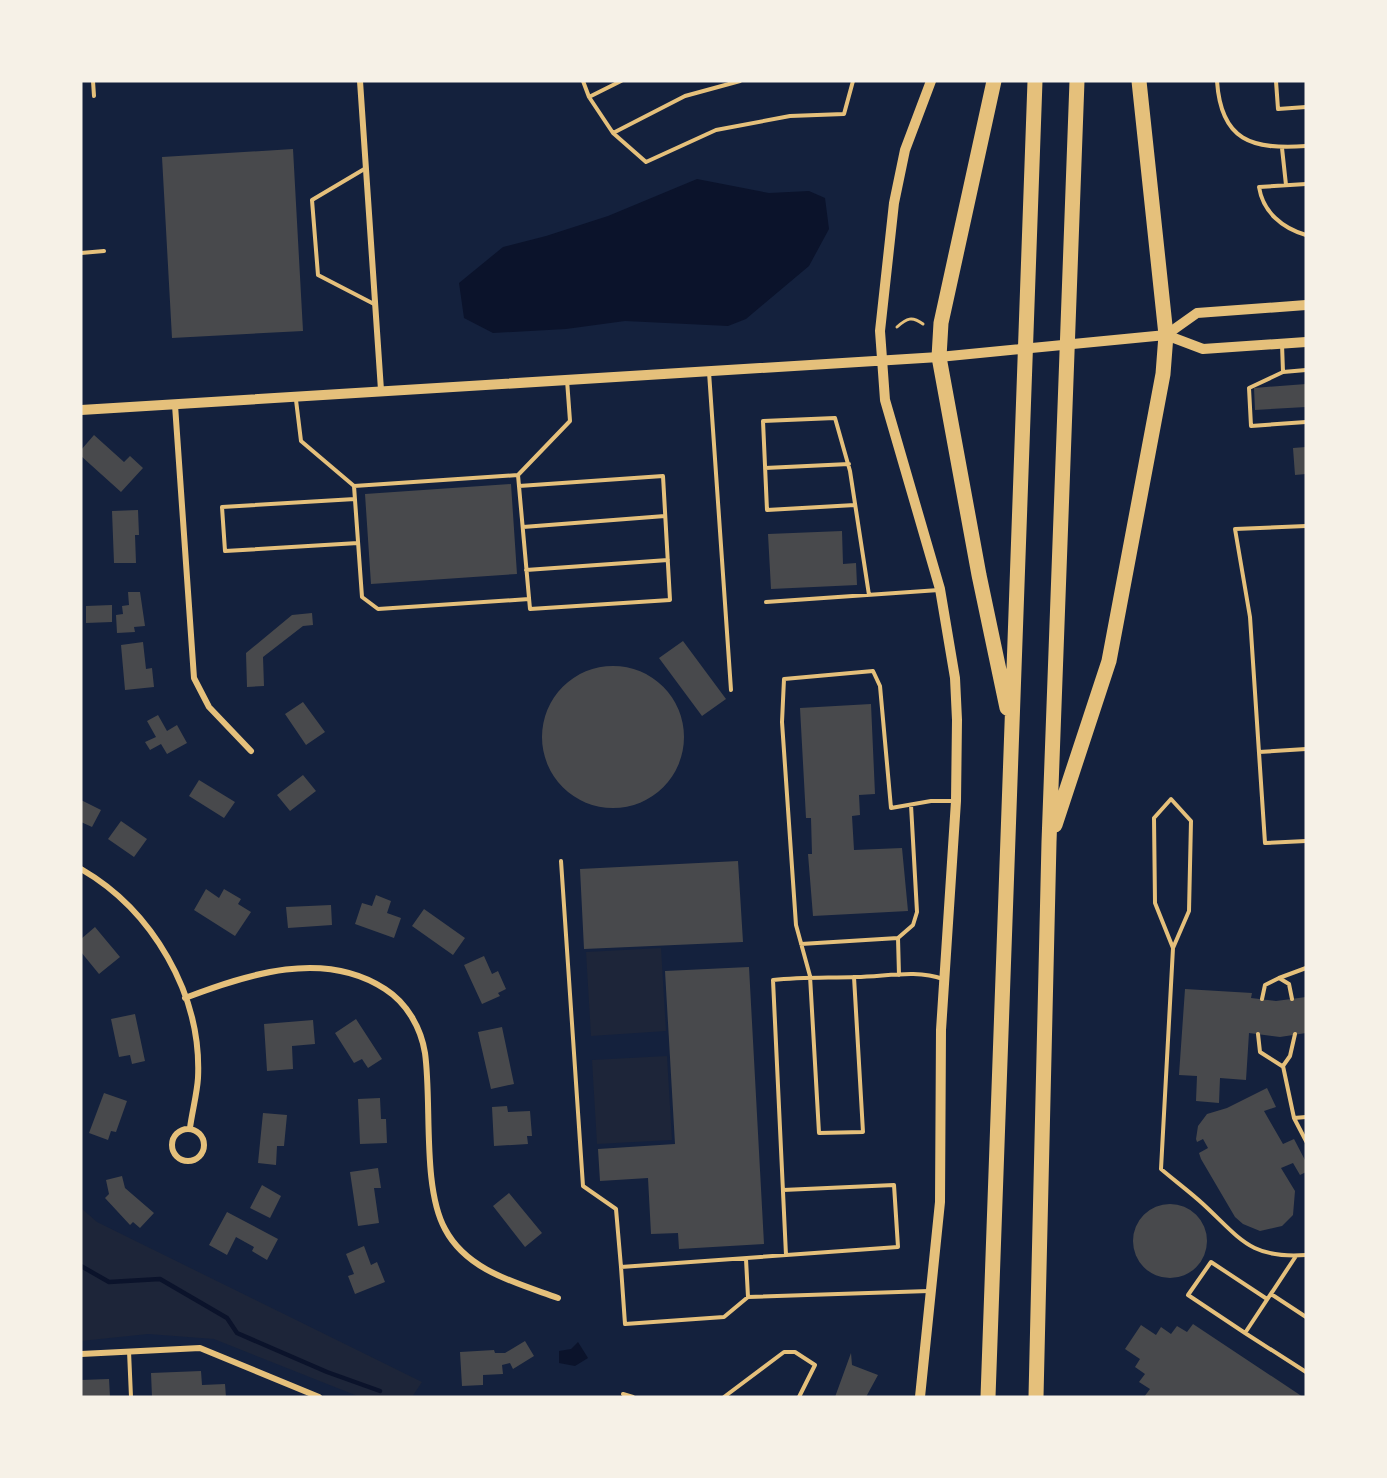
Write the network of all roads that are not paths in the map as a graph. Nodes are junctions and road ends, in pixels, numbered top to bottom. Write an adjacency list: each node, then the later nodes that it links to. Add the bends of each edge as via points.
1 (93, 81): 14 (lane)
2 (360, 81): 20 (street)
3 (584, 81): 15 (lane)
4 (621, 81): 15 (lane)
5 (740, 81): 17 (lane, via 685,96)
6 (854, 81): 17 (lane, via 843,114 790,117 716,130 646,162)
7 (932, 81): 32 (street, via 905,150 894,203 880,331)
8 (994, 81): 31 (highway, via 940,322)
9 (1035, 81): 60 (highway)
10 (1077, 81): 67 (highway)
11 (1139, 81): 28 (highway)
12 (1217, 81): 19 (lane, via 1222,112 1235,133 1255,144)
13 (1276, 81): 16 (lane, via 1278,109)
14 (94, 96)
15 (589, 97): 17 (lane)
16 (1306, 107)
17 (613, 133)
18 (1306, 146): 19 (lane)
19 (1282, 148): 22 (lane)
20 (366, 168): 26 (street); 26 (lane, via 312,200 318,275)
21 (1306, 184): 22 (lane)
22 (1286, 185): 23 (lane, via 1259,187 1261,200 1289,228)
23 (1306, 235)
24 (104, 251): 25 (lane)
25 (81, 253)
26 (375, 304): 37 (street)
27 (1306, 305): 28 (street, via 1197,313)
28 (1166, 335): 30 (street, via 1203,349); 31 (street); 67 (highway, via 1163,374 1109,662)
29 (1306, 342): 30 (street)
30 (1282, 343): 35 (lane)
31 (939, 357): 32 (street); 60 (highway)
32 (881, 360): 34 (street); 55 (street, via 885,400)
33 (1306, 370): 35 (lane)
34 (709, 372): 36 (street); 59 (lane)
35 (1283, 372): 41 (lane, via 1249,388 1251,426)
36 (567, 380): 37 (street); 44 (lane, via 570,421)
37 (381, 390): 38 (street)
38 (296, 396): 39 (street); 45 (lane, via 301,441)
39 (175, 405): 40 (street); 62 (street, via 194,678 209,707)
40 (81, 410)
41 (1306, 422)
42 (849, 464): 43 (lane); 43 (lane, via 835,417 763,421); 48 (lane)
43 (765, 468): 48 (lane, via 767,510)
44 (518, 475): 45 (lane); 46 (lane)
45 (354, 486): 47 (lane)
46 (519, 486): 49 (lane, via 663,476); 51 (lane)
47 (355, 499): 52 (lane); 52 (lane, via 222,507 224,540 225,551)
48 (855, 506): 56 (lane)
49 (665, 516): 51 (lane); 53 (lane)
50 (1306, 526): 63 (lane, via 1235,529 1250,617)
51 (523, 527): 54 (lane)
52 (358, 543): 57 (lane, via 362,597 378,609)
53 (668, 560): 54 (lane); 57 (lane, via 670,600 530,609)
54 (526, 570): 57 (lane)
55 (940, 590): 56 (lane); 64 (street, via 955,678)
56 (868, 595): 58 (lane)
57 (529, 599)
58 (766, 602)
59 (731, 690)
60 (1013, 732): 112 (highway)
61 (1306, 749): 63 (lane)
62 (251, 751)
63 (1259, 752): 66 (lane, via 1265,843)
64 (956, 801): 65 (lane); 78 (street)
65 (911, 805): 70 (lane, via 917,912 914,925); 71 (lane, via 891,808 880,686 873,672 784,680 782,722 795,925)
66 (1306, 840)
67 (1049, 842): 113 (highway)
68 (561, 861): 94 (lane, via 583,1186 616,1209)
69 (81, 868): 79 (street, via 100,879 143,919 163,948)
70 (898, 938): 71 (lane); 74 (lane)
71 (801, 945): 75 (lane)
72 (1173, 948): 72 (lane, via 1155,903 1154,818 1171,799 1191,821 1189,911); 92 (lane, via 1161,1169 1241,1242 1274,1255)
73 (1306, 968): 77 (lane)
74 (899, 975): 76 (lane); 78 (lane, via 928,973)
75 (810, 976): 76 (lane); 76 (lane, via 819,1133 863,1132); 89 (lane, via 773,980)
76 (854, 977)
77 (1279, 978): 80 (lane, via 1265,985); 81 (lane, via 1289,984)
78 (944, 979): 95 (street, via 940,1202)
79 (185, 998): 87 (street, via 198,1078); 98 (street, via 278,970 321,967 369,979 394,995 411,1014 425,1053 433,1184 445,1230 476,1263)
80 (1262, 999)
81 (1292, 999)
82 (1258, 1034): 84 (lane, via 1260,1052)
83 (1295, 1034): 84 (lane, via 1290,1056)
84 (1283, 1066): 86 (lane)
85 (1306, 1117): 86 (lane)
86 (1294, 1118): 88 (lane)
87 (189, 1128): 87 (street, via 177,1133 170,1144 173,1156 184,1162 199,1158 205,1146 201,1133)
88 (1306, 1141)
89 (783, 1190): 90 (lane); 90 (lane, via 894,1185 898,1247)
90 (786, 1255): 93 (lane)
91 (1306, 1255): 92 (lane)
92 (1296, 1256): 96 (lane)
93 (746, 1259): 94 (lane); 97 (lane)
94 (621, 1267): 97 (lane, via 626,1324 724,1317)
95 (933, 1291): 97 (lane); 111 (street)
96 (1271, 1294): 99 (lane); 100 (lane)
97 (748, 1297)
98 (558, 1298)
99 (1267, 1299): 101 (lane); 101 (lane, via 1211,1262 1188,1295)
100 (1306, 1317)
101 (1245, 1333): 104 (lane)
102 (129, 1351): 103 (street); 106 (lane); 107 (street, via 200,1348)
103 (81, 1354)
104 (1306, 1372)
105 (623, 1394): 108 (lane)
106 (131, 1397)
107 (319, 1397)
108 (633, 1397)
109 (724, 1397): 110 (lane, via 776,1356 795,1352 815,1365)
110 (799, 1397)
111 (920, 1397)
112 (988, 1397)
113 (1036, 1397)

